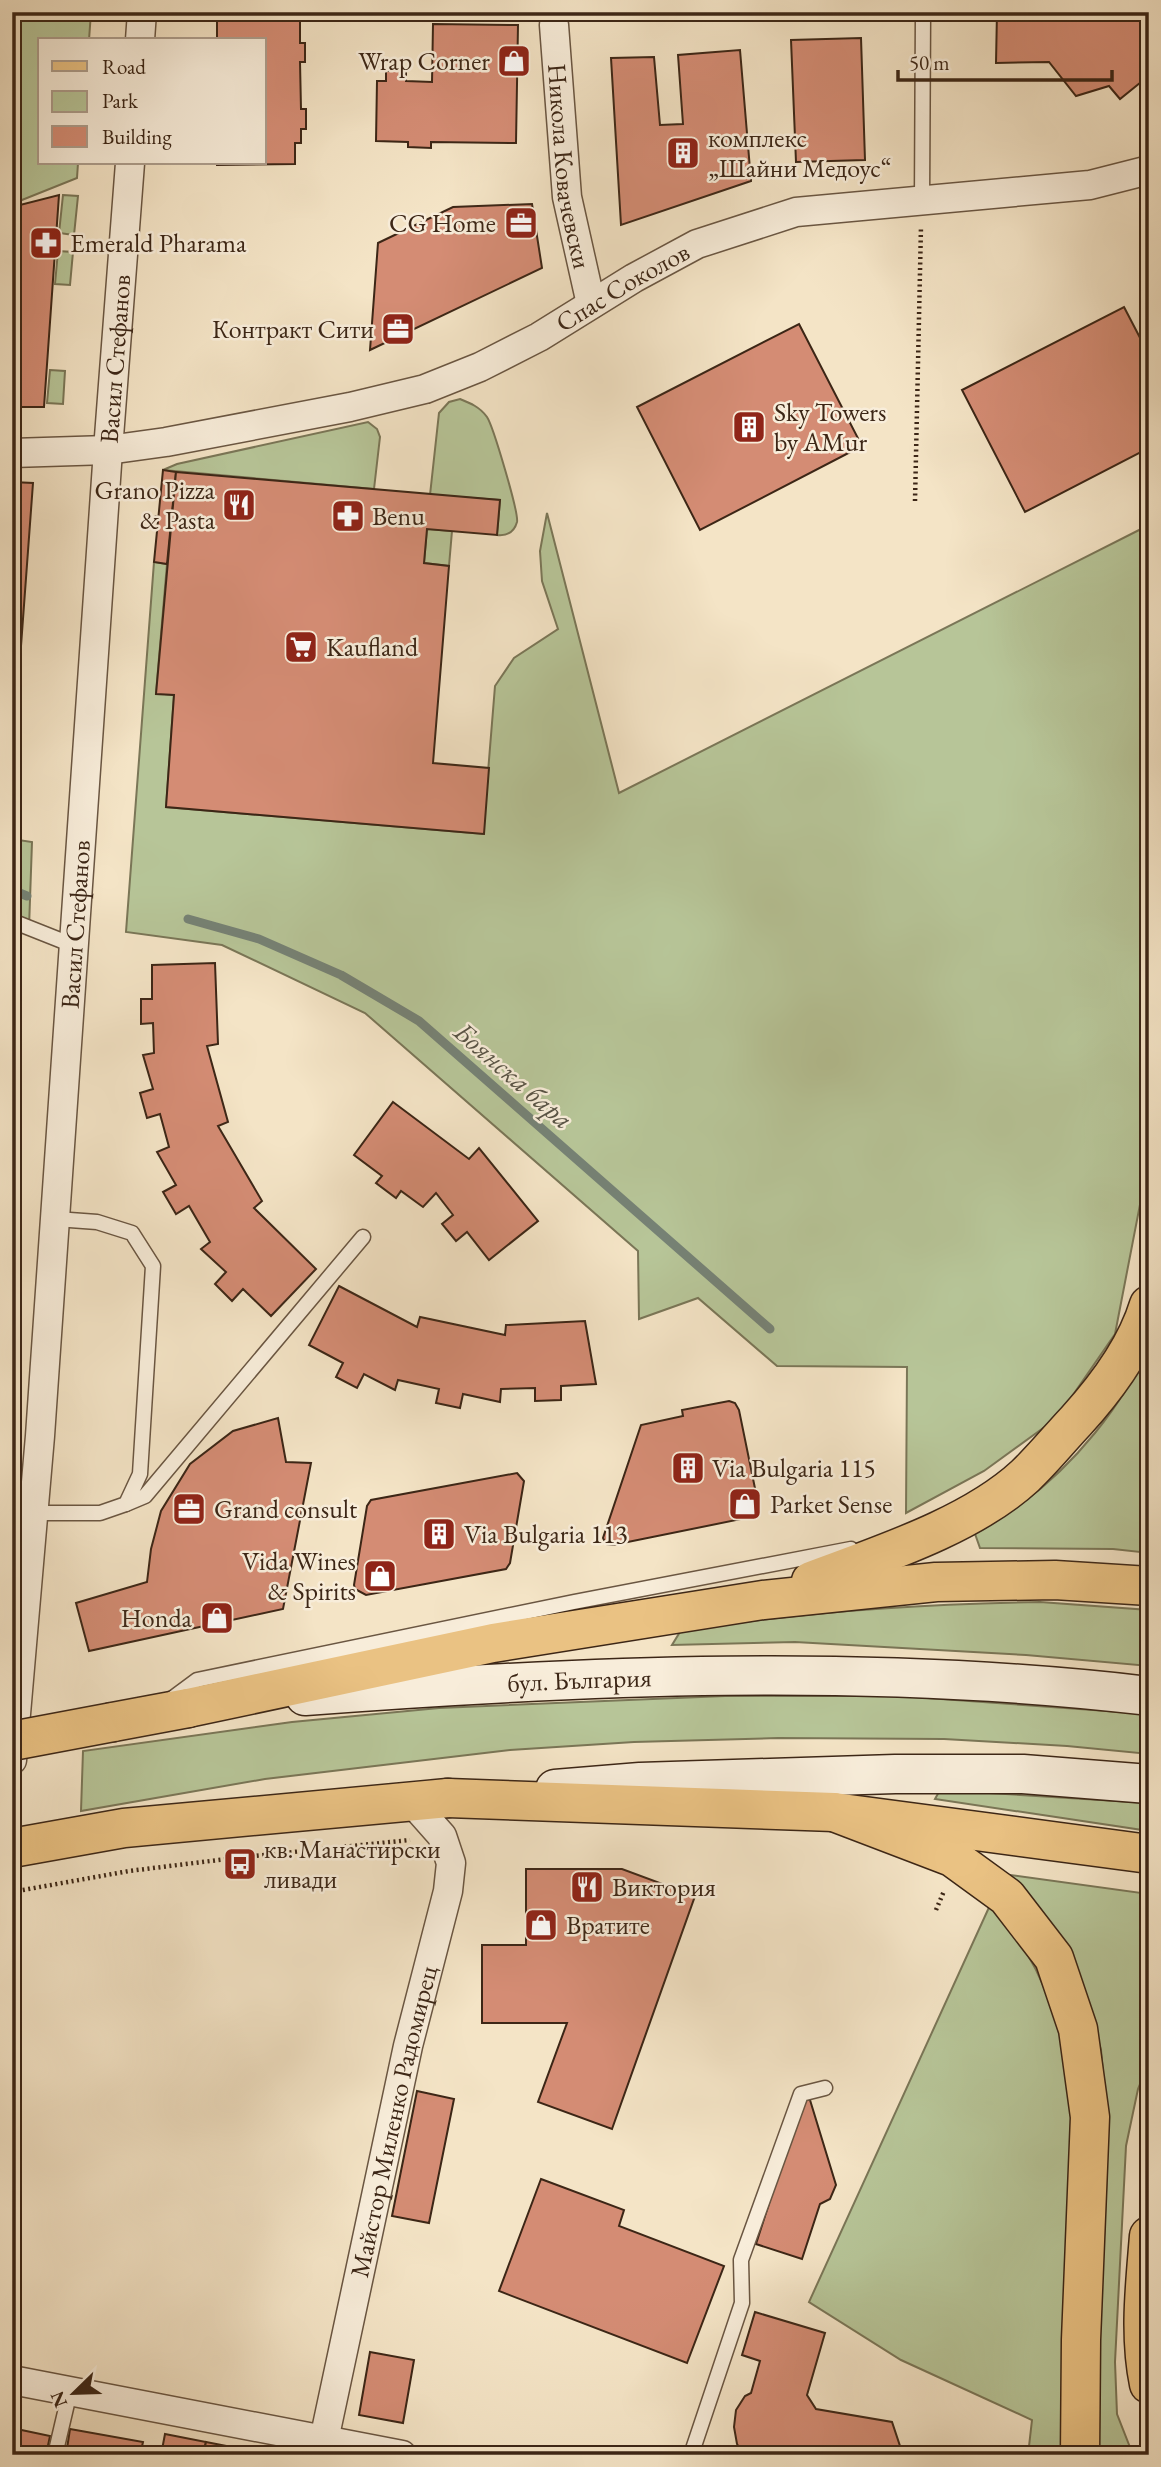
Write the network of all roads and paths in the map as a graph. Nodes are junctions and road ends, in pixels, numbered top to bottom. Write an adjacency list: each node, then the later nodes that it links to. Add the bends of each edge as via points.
1 (142, 12): 4 (street)
2 (923, 12): 7 (lane)
3 (554, 25): 8 (street, Никола Ковачевски, via 567,197)
4 (139, 38)
5 (130, 164): 9 (street, Васил Стефанов)
6 (1149, 170): 7 (street, Спас Соколов, via 1090,185)
7 (922, 200): 8 (street, Спас Соколов, via 796,212 697,244); 11 (path)
8 (591, 304): 9 (street, Спас Соколов, via 539,337 425,389)
9 (108, 450): 10 (street, Спас Соколов); 15 (street, Васил Стефанов)
10 (12, 453)
11 (915, 500)
12 (149, 517): 13 (path)
13 (159, 518)
14 (12, 921): 15 (lane)
15 (75, 946): 16 (street, Васил Стефанов)
16 (56, 1219): 19 (lane, via 97,1222 132,1233 153,1266 140,1474); 20 (street, Васил Стефанов)
17 (363, 1237): 19 (lane, via 145,1496)
18 (1149, 1305): 21 (main road, via 1142,1329 1097,1397 1024,1477 981,1508)
19 (126, 1504): 20 (lane, via 100,1513)
20 (34, 1513): 22 (street, Васил Стефанов)
21 (928, 1534): 24 (main road); 27 (lane, via 197,1680)
22 (20, 1573): 29 (street, Васил Стефанов, via 19,1685)
23 (1149, 1586): 24 (main road, via 1055,1580 936,1582)
24 (763, 1600): 26 (main road, via 493,1643)
25 (1149, 1696): 26 (main road, бул. България, via 881,1676 701,1677 414,1688)
26 (188, 1708): 27 (main road, бул. България)
27 (150, 1716): 28 (main road, бул. България, bridge)
28 (12, 1741)
29 (12, 1760)
30 (1149, 1784): 31 (main road, via 1023,1774 895,1774 640,1782)
31 (429, 1800): 32 (main road); 33 (street, Майстор Миленко Радомирец); 34 (main road, via 124,1828)
32 (834, 1812): 35 (main road); 48 (main road, via 952,1857 1007,1897 1054,1958 1078,2029 1090,2117)
33 (442, 1836): 37 (path, via 129,1871); 44 (street, Майстор Миленко Радомирец, via 451,1864 448,1891 408,2046)
34 (12, 1848)
35 (1149, 1854)
36 (946, 1888): 38 (path)
37 (12, 1892)
38 (936, 1910)
39 (825, 2088): 47 (lane, via 801,2094 741,2260 742,2302)
40 (1149, 2236): 42 (main road, via 1142,2316)
41 (12, 2380): 43 (street)
42 (1149, 2384)
43 (70, 2391): 44 (street); 45 (lane)
44 (322, 2447): 46 (street)
45 (55, 2455)
46 (402, 2455)
47 (691, 2455)
48 (1080, 2455)

